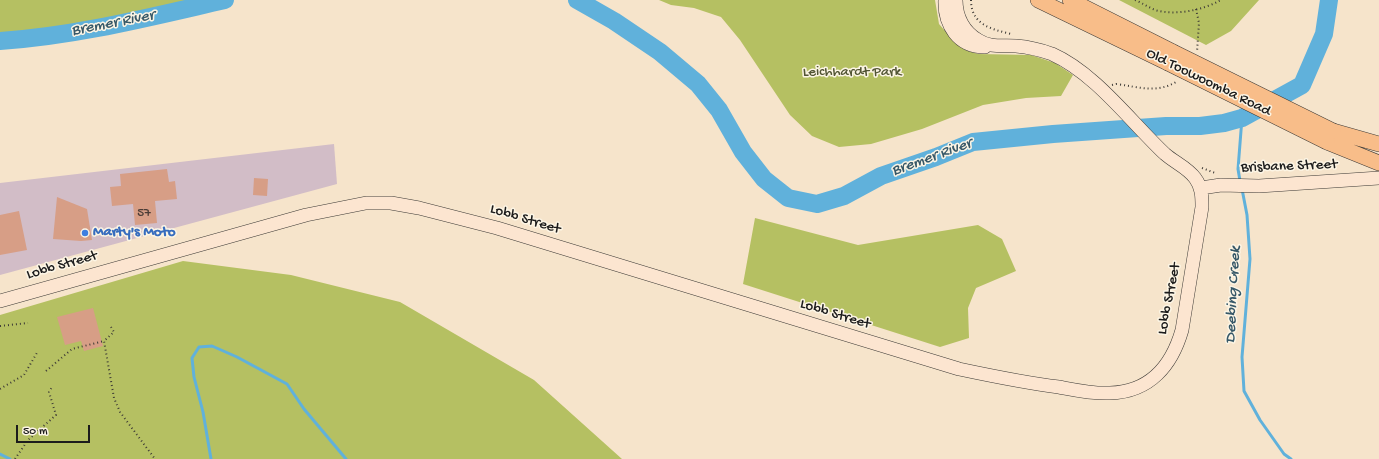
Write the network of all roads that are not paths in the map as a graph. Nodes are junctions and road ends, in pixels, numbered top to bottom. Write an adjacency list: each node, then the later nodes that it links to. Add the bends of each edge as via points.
1 (945, 0): 5 (main road, via 947,19 959,39 974,46)
2 (956, 0): 5 (main road, via 959,18 966,30 981,42)
3 (1038, 0): 6 (main road, Old Toowoomba Road)
4 (1070, 0): 6 (main road, Old Toowoomba Road)
5 (999, 46): 11 (main road, via 1034,49 1064,60 1081,71 1165,154 1191,174)
6 (1170, 57): 7 (main road, Old Toowoomba Road, bridge)
7 (1330, 136): 8 (main road, Old Toowoomba Road); 9 (main road, Old Toowoomba Road)
8 (1379, 144)
9 (1379, 163)
10 (1379, 178): 11 (main road, Brisbane Street)
11 (1201, 188): 12 (main road, Lobb Street, via 1202,207 1186,310 1177,348 1165,368 1149,382 1131,390 1110,393 1022,382 959,369 497,228 391,203 353,205 306,215)
12 (0, 301)

